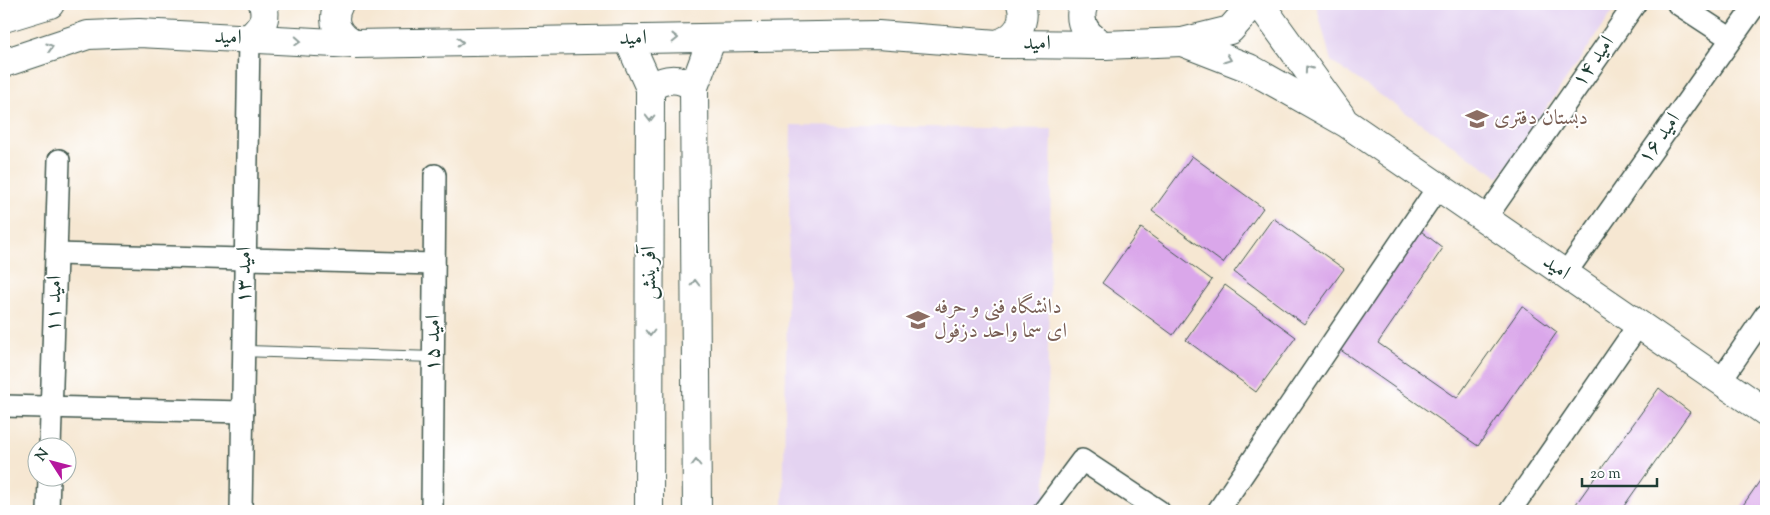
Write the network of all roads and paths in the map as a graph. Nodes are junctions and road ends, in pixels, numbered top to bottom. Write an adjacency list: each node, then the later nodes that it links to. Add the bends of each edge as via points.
1 (50, 4): 11 (main road)
2 (263, 4): 14 (main road, via 262,26)
3 (339, 4): 17 (main road, via 334,18 336,26 340,34)
4 (1021, 4): 18 (main road, via 1023,19 1020,28 1006,41)
5 (1084, 4): 19 (main road, via 1083,26 1095,41)
6 (1253, 4): 16 (main road, امید, via 1230,30)
7 (1260, 4): 23 (main road, one-way to 7)
8 (1635, 4): 27 (street, امید ۱۴)
9 (1678, 4): 13 (street)
10 (1756, 4): 13 (street, امید ۱۶)
11 (4, 18)
12 (712, 38): 15 (main road, امید, one-way to 12); 18 (main road, امید, via 878,35); 21 (main road)
13 (1730, 38): 31 (street, امید ۱۶)
14 (249, 39): 17 (main road, امید, one-way to 17); 20 (main road, امید, one-way to 14, via 88,35 139,33); 29 (street, امید ۱۳)
15 (628, 39): 17 (main road, امید, one-way to 15); 22 (main road, آفرینش)
16 (1182, 42): 19 (main road, امید); 23 (main road, one-way to 23, via 1249,68)
17 (354, 44)
18 (997, 44): 19 (main road, امید)
19 (1104, 45)
20 (4, 62)
21 (694, 87): 22 (main road, via 677,79 667,79); 47 (main road, one-way to 21)
22 (650, 88): 46 (main road, آفرینش, one-way to 46)
23 (1346, 123): 26 (main road, امید)
24 (59, 160): 28 (street, امید ۱۱)
25 (436, 174): 30 (street, امید ۱۵)
26 (1438, 187): 27 (main road, امید); 50 (street)
27 (1485, 218): 31 (main road, امید)
28 (56, 254): 29 (street); 38 (street, امید ۱۱)
29 (246, 259): 30 (street); 34 (street, امید ۱۳)
30 (434, 264): 35 (street, امید ۱۵)
31 (1565, 274): 33 (main road, امید)
32 (1766, 314): 36 (street)
33 (1639, 324): 36 (main road, امید); 51 (street)
34 (244, 351): 35 (lane); 39 (street, امید ۱۳)
35 (434, 356): 45 (street, امید ۱۵)
36 (1721, 380): 40 (main road, امید)
37 (4, 406): 38 (street)
38 (52, 407): 39 (street); 41 (street, امید ۱۱)
39 (243, 412): 44 (street, امید ۱۳)
40 (1766, 412)
41 (50, 438)
42 (49, 488): 43 (street)
43 (48, 511)
44 (241, 511)
45 (432, 511)
46 (649, 511)
47 (697, 511)
48 (1044, 511): 49 (street, via 1082,460)
49 (1159, 511)
50 (1218, 511)
51 (1512, 511)

